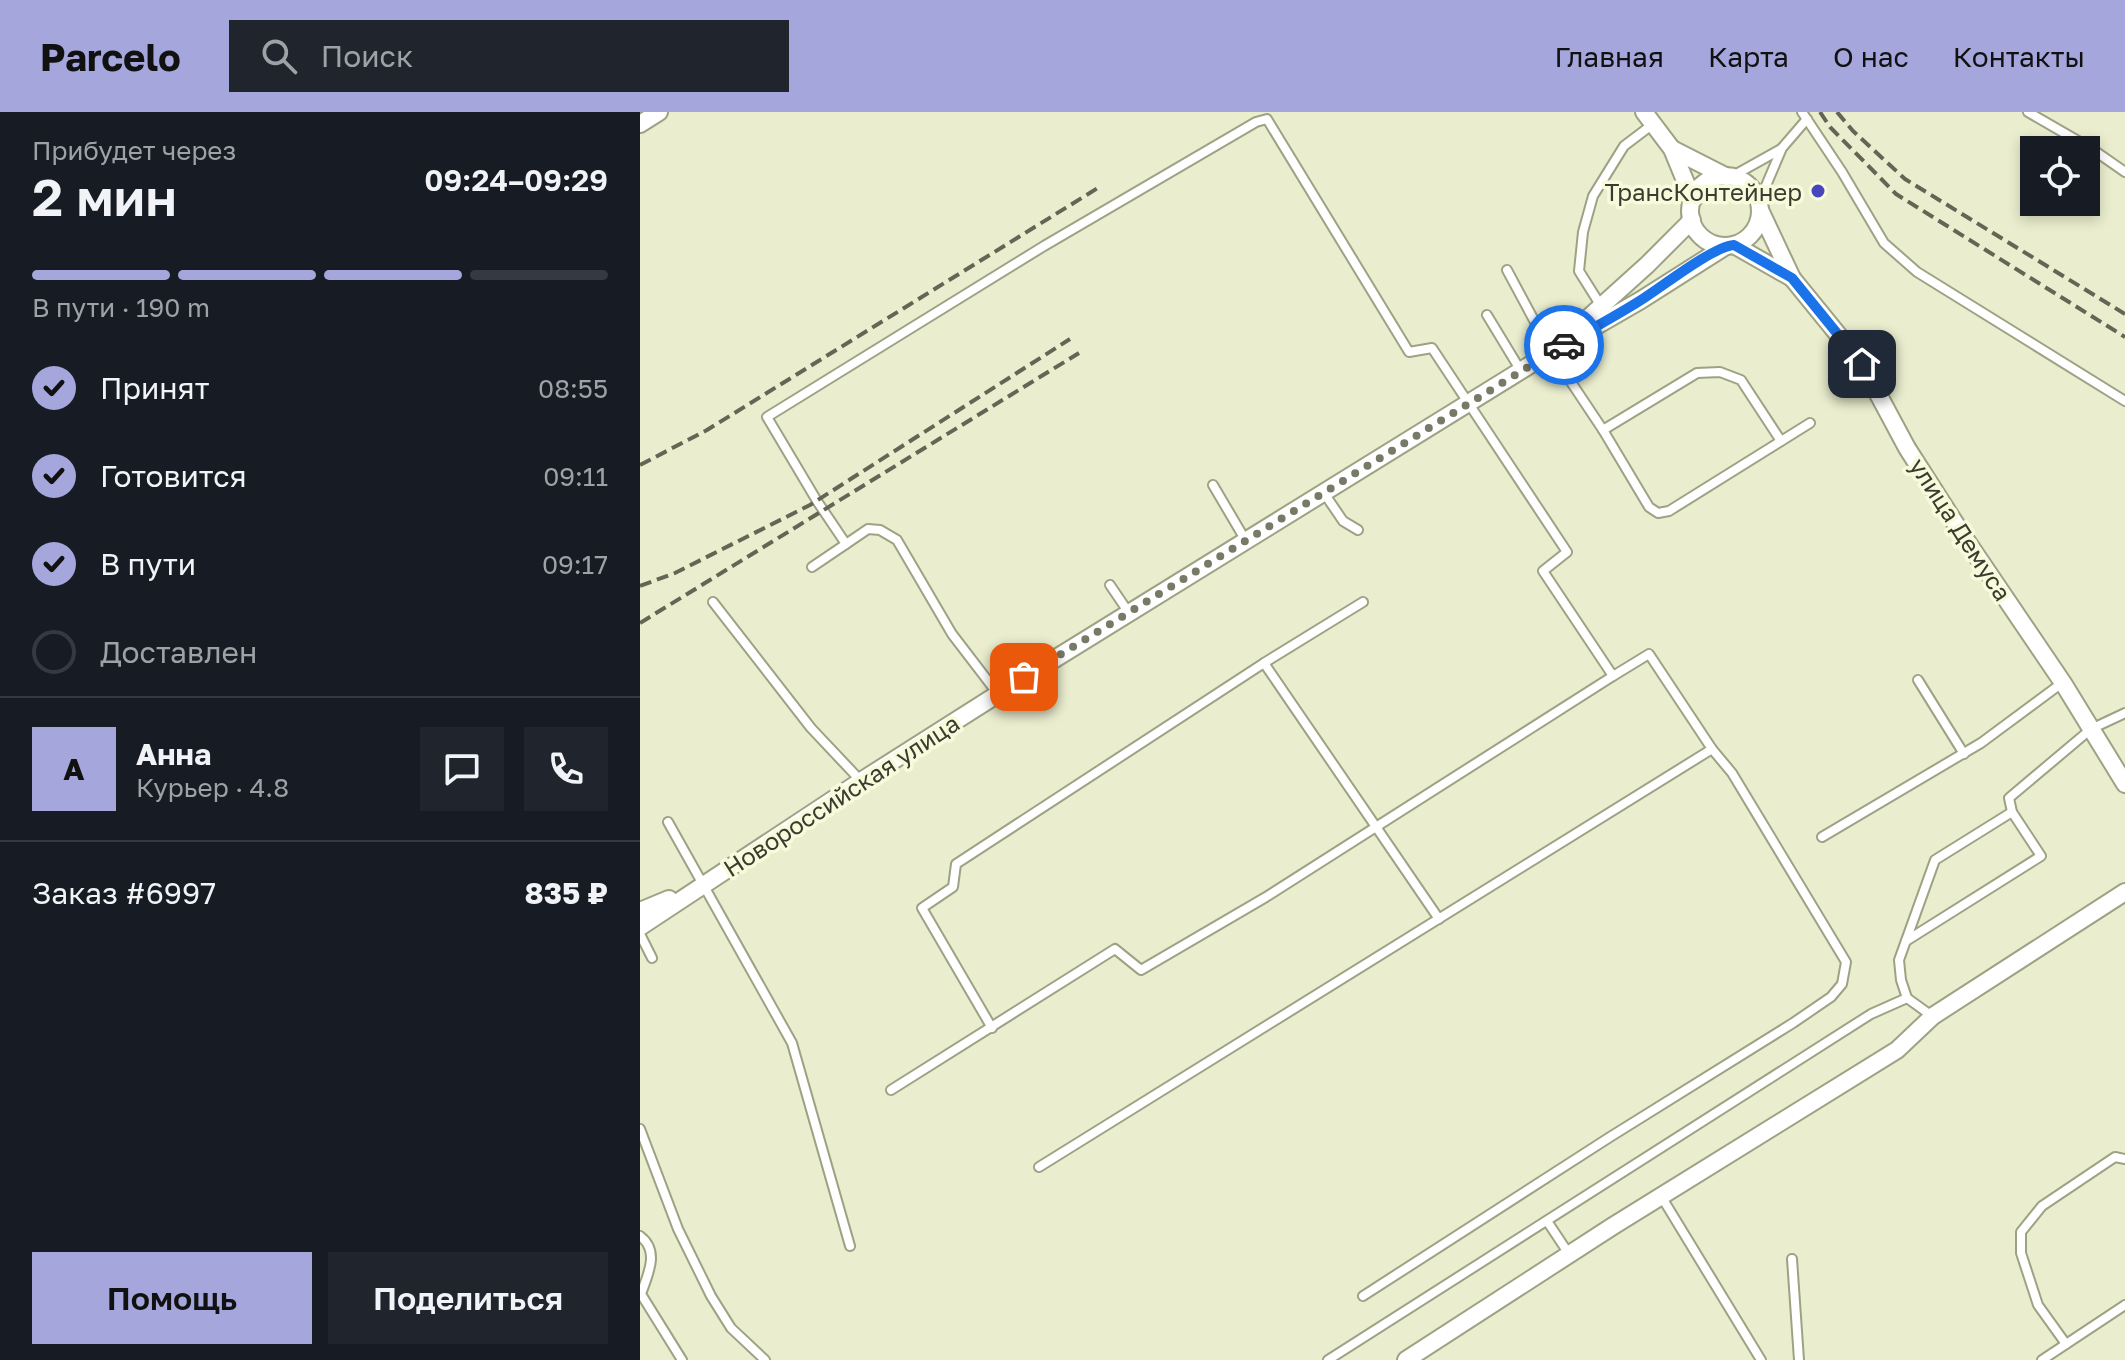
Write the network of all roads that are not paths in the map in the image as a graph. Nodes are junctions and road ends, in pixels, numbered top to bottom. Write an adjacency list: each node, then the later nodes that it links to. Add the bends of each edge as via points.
1 (659, 112): 5 (street)
2 (2028, 112): 8 (lane)
3 (1805, 115): 6 (lane); 20 (lane, via 1884,243 1917,272)
4 (1649, 118): 7 (street); 16 (lane, via 1593,196 1583,232 1579,271)
5 (640, 124)
6 (1782, 148): 9 (lane); 11 (lane)
7 (1672, 149): 9 (street); 10 (street)
8 (2125, 172)
9 (1729, 177): 10 (street, via 1703,185); 11 (street, via 1746,183)
10 (1693, 200): 12 (street)
11 (1760, 206): 13 (street, via 1753,232); 15 (street)
12 (1692, 220): 13 (street, via 1704,239); 16 (street)
13 (1730, 245): 15 (street); 18 (street)
14 (1507, 270): 18 (lane)
15 (1792, 278): 38 (street, улица Демуса, via 1862,364 1907,448)
16 (1601, 306): 18 (street)
17 (1487, 315): 19 (lane)
18 (1551, 352): 19 (street, Новороссийская улица); 23 (lane)
19 (1521, 371): 21 (street, Новороссийская улица)
20 (2125, 401)
21 (1468, 404): 26 (street, Новороссийская улица); 29 (lane, via 1432,348 1409,352 1267,119 1044,246 767,417); 36 (lane, via 1567,552 1543,571)
22 (1810, 423): 24 (lane)
23 (1603, 430): 24 (lane, via 1697,373 1720,372 1741,380); 24 (lane, via 1649,507 1658,513)
24 (1781, 441)
25 (1213, 485): 28 (lane)
26 (1324, 492): 27 (lane, via 1343,521); 28 (street, Новороссийская улица)
27 (1358, 530)
28 (1246, 541): 34 (street, Новороссийская улица)
29 (846, 544): 30 (lane); 39 (lane, via 868,529 897,540 952,634)
30 (812, 567)
31 (1110, 585): 34 (lane)
32 (713, 602): 44 (lane, via 811,728)
33 (1363, 602): 35 (lane)
34 (1129, 613): 39 (street, Новороссийская улица)
35 (1264, 663): 48 (lane); 60 (lane, via 956,864 953,887 922,908)
36 (1613, 676): 42 (lane, via 1649,654); 48 (lane)
37 (1918, 680): 43 (lane)
38 (2063, 683): 41 (street, улица Демуса); 43 (lane)
39 (998, 694): 44 (street, Новороссийская улица)
40 (2125, 713): 41 (lane)
41 (2091, 729): 45 (street, улица Демуса); 46 (lane, via 2009,798)
42 (1712, 749): 53 (lane); 72 (lane, via 1732,773 1846,962 1842,984 1793,1023)
43 (1964, 754): 49 (lane)
44 (861, 781): 50 (street, Новороссийская улица)
45 (2125, 784)
46 (2012, 812): 56 (lane, via 1935,860); 56 (lane, via 2041,856)
47 (668, 822): 50 (lane)
48 (1376, 825): 53 (lane); 60 (lane, via 1141,970 1115,949)
49 (1822, 837)
50 (704, 885): 52 (street, Новороссийская улица); 54 (street, Новороссийская улица); 68 (lane, via 792,1043)
51 (2125, 892): 59 (street)
52 (640, 911)
53 (1439, 919): 64 (lane)
54 (640, 927)
55 (640, 934): 57 (lane)
56 (1905, 942): 58 (lane, via 1899,960)
57 (652, 958)
58 (1907, 998): 59 (lane); 66 (lane, via 1871,1014)
59 (1933, 1016): 65 (street, via 1897,1050)
60 (992, 1028): 61 (lane)
61 (891, 1090)
62 (640, 1129): 76 (lane, via 678,1229 711,1296 731,1328)
63 (2125, 1159): 74 (lane, via 2115,1157 2042,1206 2021,1232 2021,1253 2038,1305)
64 (1039, 1167)
65 (1661, 1196): 69 (street); 79 (lane)
66 (1547, 1221): 69 (lane); 77 (lane)
67 (640, 1236): 71 (lane, via 652,1249)
68 (850, 1246)
69 (1569, 1254): 78 (street)
70 (1792, 1259): 80 (lane)
71 (640, 1294): 75 (lane)
72 (1363, 1296)
73 (2125, 1305): 74 (lane)
74 (2066, 1344): 81 (lane)
75 (682, 1360)
76 (765, 1360)
77 (1328, 1360)
78 (1406, 1360)
79 (1761, 1360)
80 (1799, 1360)
81 (2042, 1360)

